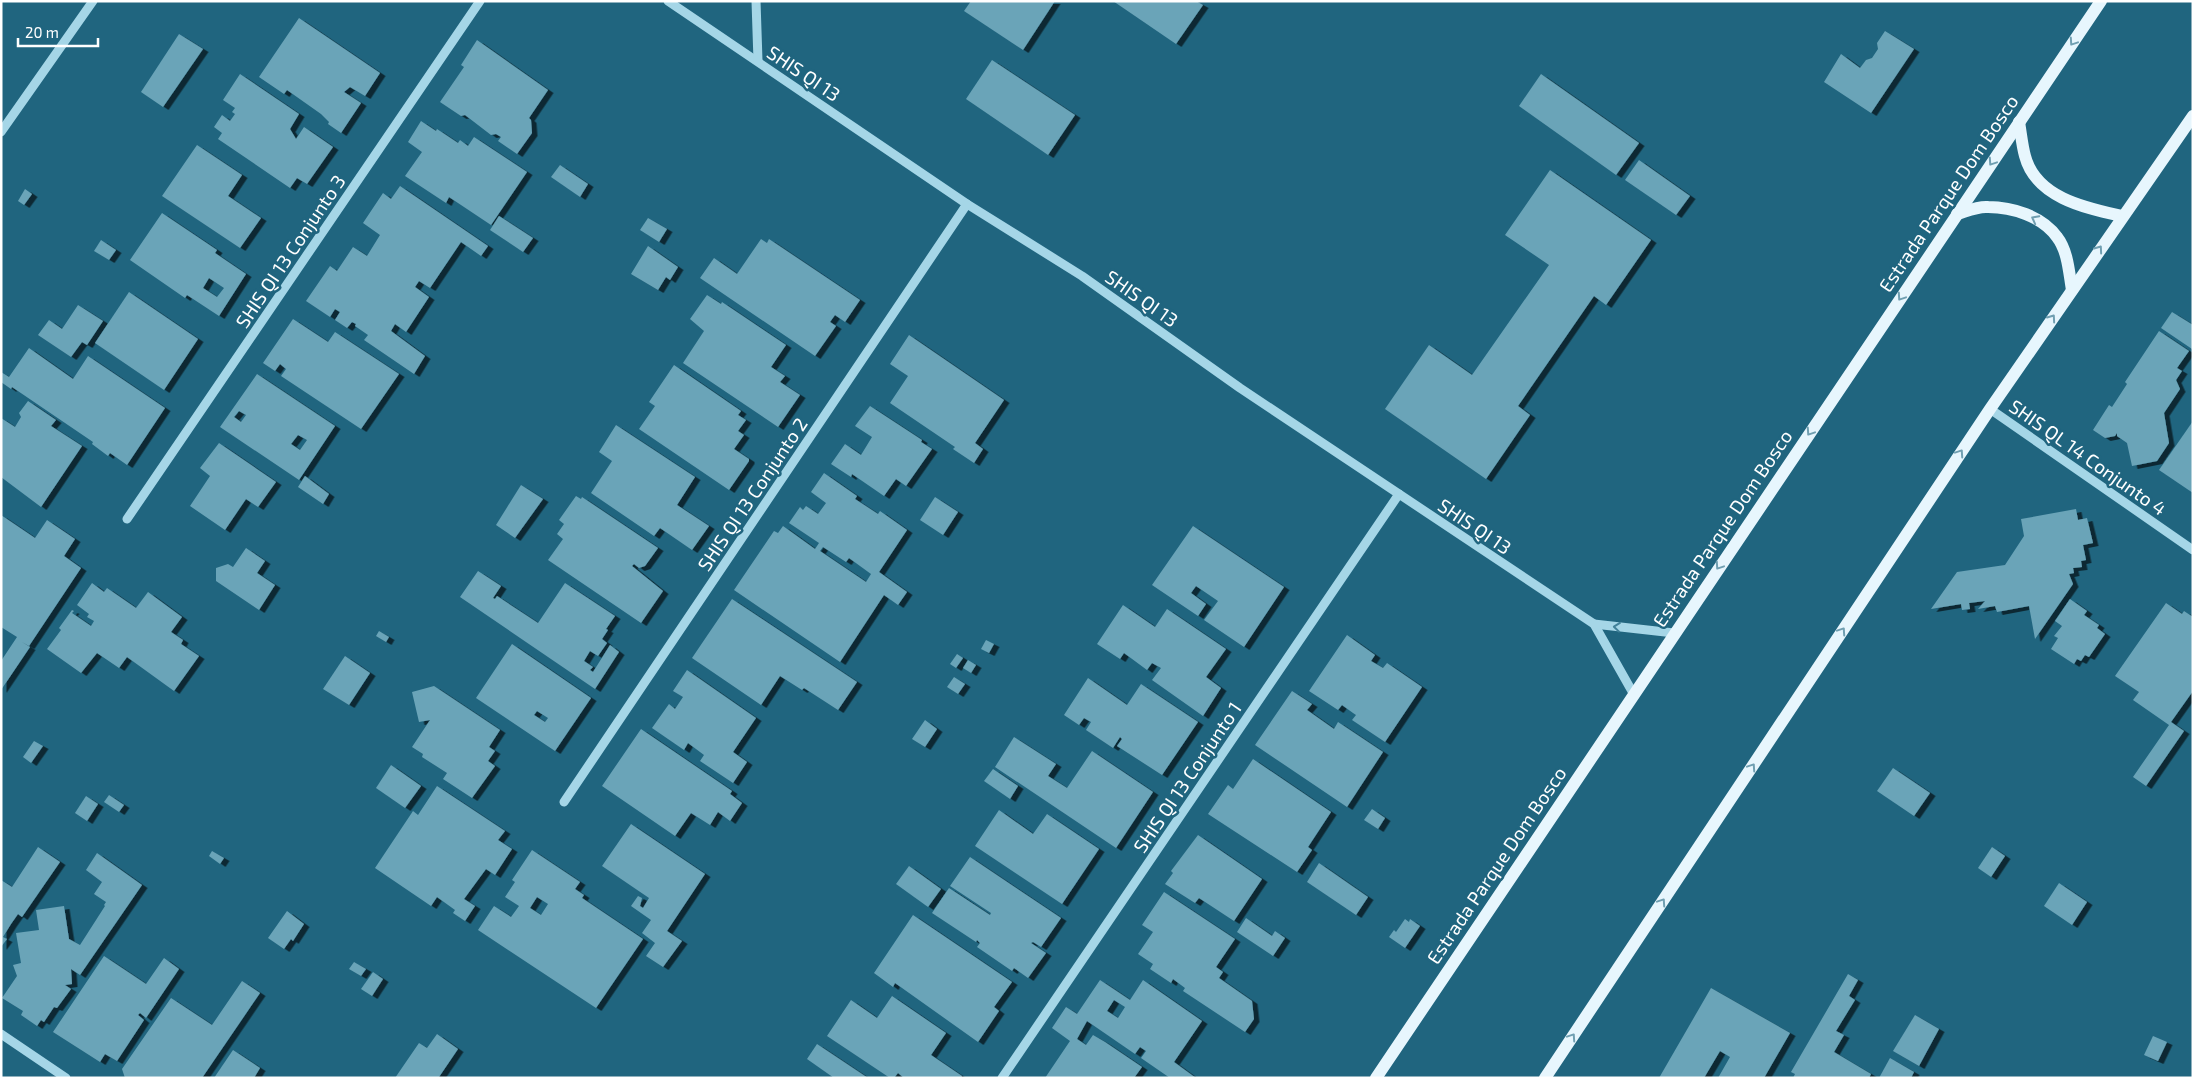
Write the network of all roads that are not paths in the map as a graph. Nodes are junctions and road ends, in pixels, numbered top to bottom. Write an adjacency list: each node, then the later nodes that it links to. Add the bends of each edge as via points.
1 (93, 1): 9 (street)
2 (480, 1): 16 (street, SHIS QI 13 Conjunto 3)
3 (668, 1): 6 (street, SHIS QI 13)
4 (756, 1): 6 (street)
5 (2100, 1): 8 (main road, Estrada Parque Dom Bosco, one-way to 8)
6 (758, 61): 10 (street, SHIS QI 13)
7 (2193, 116): 12 (main road)
8 (2019, 122): 11 (main road, Estrada Parque Dom Bosco, one-way to 11); 12 (main road, via 2025,158 2039,180 2054,194 2076,204)
9 (1, 132)
10 (967, 204): 15 (street, SHIS QI 13, via 1082,276 1240,388); 21 (street, SHIS QI 13 Conjunto 2)
11 (1957, 214): 13 (main road, one-way to 11, via 2067,260 2058,237 2039,220 2012,209 1986,206); 19 (main road, Estrada Parque Dom Bosco, one-way to 19)
12 (2122, 216): 13 (main road, one-way to 12)
13 (2072, 290): 14 (main road, one-way to 13)
14 (1990, 409): 17 (street, SHIS QL 14 Conjunto 4); 26 (main road, one-way to 14)
15 (1399, 494): 18 (street, SHIS QI 13); 24 (street, SHIS QI 13 Conjunto 1)
16 (127, 520)
17 (2193, 550)
18 (1594, 624): 19 (street, SHIS QI 13, one-way to 18); 20 (street, SHIS QI 13)
19 (1674, 633): 20 (main road, Estrada Parque Dom Bosco)
20 (1633, 693): 25 (main road, Estrada Parque Dom Bosco)
21 (564, 802)
22 (1, 1034): 23 (street)
23 (66, 1078)
24 (1002, 1078)
25 (1376, 1078)
26 (1545, 1078)

